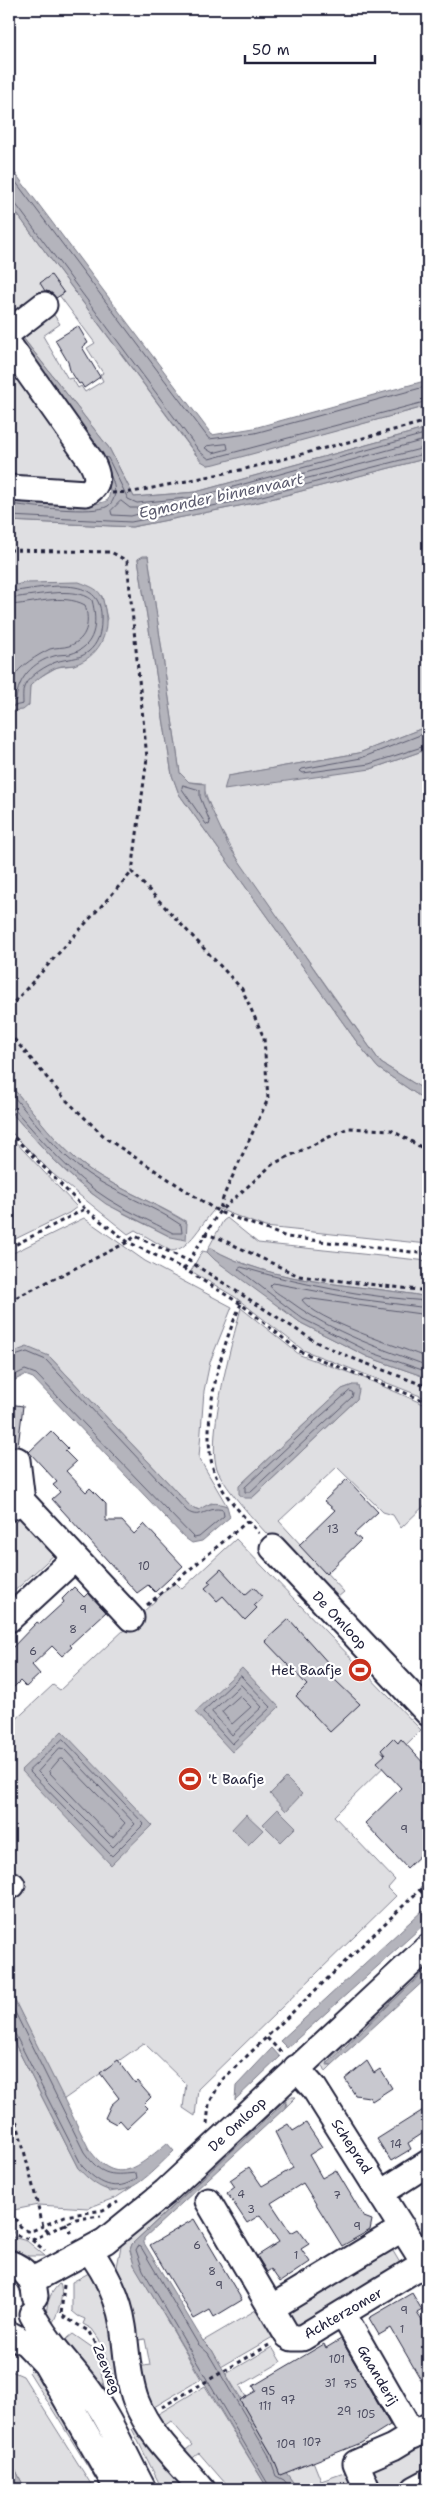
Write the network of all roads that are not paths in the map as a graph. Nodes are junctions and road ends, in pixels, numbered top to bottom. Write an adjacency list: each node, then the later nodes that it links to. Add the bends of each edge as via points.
1 (44, 305): 2 (street)
2 (12, 334): 3 (street, via 91,461 97,480 86,493)
3 (9, 488)
4 (17, 1460): 5 (street)
5 (15, 1505): 7 (street)
6 (273, 1548): 10 (street, De Omloop)
7 (75, 1558): 8 (street); 9 (street)
8 (131, 1618)
9 (9, 1619)
10 (428, 1713)
11 (428, 1947): 12 (street, De Omloop)
12 (296, 2068): 14 (street, Scheprad, via 314,2088); 17 (street, De Omloop, via 164,2192 120,2230)
13 (428, 2163): 14 (street)
14 (382, 2193): 16 (street, Scheprad)
15 (208, 2201): 21 (street, Achterzomer)
16 (403, 2228): 19 (street); 21 (street)
17 (89, 2250): 20 (street, De Omloop); 29 (street, via 116,2296 130,2380 144,2418)
18 (9, 2263): 20 (street)
19 (427, 2266): 23 (street, Achterzomer)
20 (31, 2281): 22 (street, via 36,2300)
21 (271, 2308): 23 (street, Achterzomer, via 292,2338 302,2338)
22 (32, 2314): 24 (street, via 24,2326); 28 (street, Zeeweg, via 42,2334 96,2401)
23 (342, 2314): 25 (street, Gaanderij)
24 (9, 2334): 27 (street, via 26,2343 46,2364)
25 (421, 2431): 30 (street, Gaanderij, via 356,2463)
26 (428, 2482): 31 (street)
27 (118, 2489)
28 (143, 2489)
29 (202, 2489)
30 (367, 2489)
31 (415, 2489)

